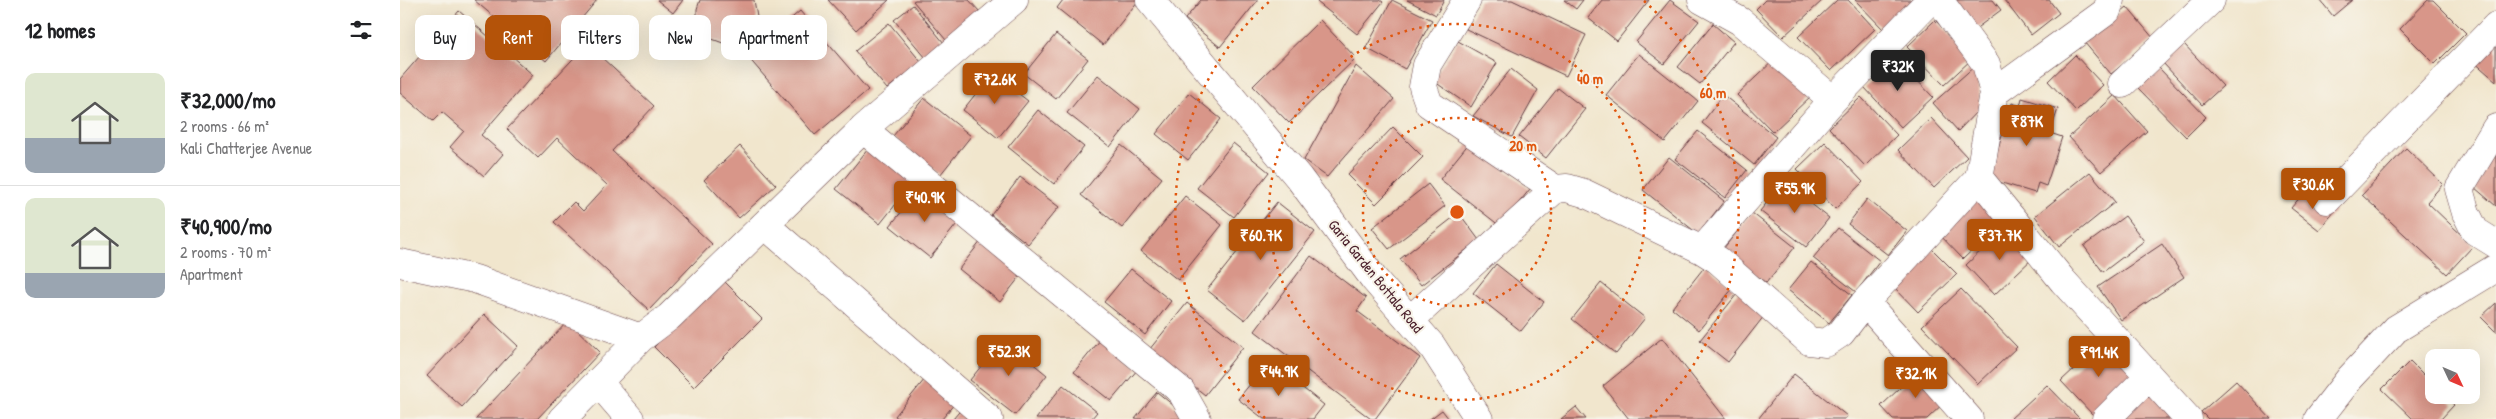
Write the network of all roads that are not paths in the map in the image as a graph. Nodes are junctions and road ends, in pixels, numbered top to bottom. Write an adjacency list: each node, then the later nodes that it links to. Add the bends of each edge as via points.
1 (1014, 0): 14 (street)
2 (1150, 0): 24 (street, Garia Garden Bottala Road, via 1299,178 1374,279)
3 (1467, 0): 16 (street, via 1427,65 1423,87 1429,104)
4 (1702, 0): 12 (street, via 1740,21)
5 (1930, 0): 12 (street)
6 (1939, 0): 11 (street, via 1986,64)
7 (2110, 0): 11 (street, via 2107,11)
8 (2211, 0): 10 (street)
9 (2496, 26): 17 (street)
10 (2122, 84)
11 (1994, 93): 15 (street)
12 (1832, 100): 20 (street)
13 (2496, 128): 19 (street, via 2458,189 2475,230)
14 (863, 129): 18 (street); 31 (street, via 1181,391)
15 (1979, 178): 23 (street); 26 (street, via 2063,281)
16 (1555, 188): 20 (street, via 1584,193); 24 (street)
17 (2327, 200)
18 (764, 225): 25 (street, via 669,317); 30 (street)
19 (2496, 244)
20 (1702, 250): 23 (street, via 1718,260 1809,341 1826,343 1841,333)
21 (400, 263): 25 (street, via 475,280)
22 (2496, 268): 36 (street, via 2396,328)
23 (1865, 302): 33 (street)
24 (1410, 320): 32 (street, Garia Garden Bottala Road, via 1432,346)
25 (641, 338): 27 (street)
26 (2149, 376): 34 (street); 35 (street)
27 (599, 383): 28 (street); 29 (street)
28 (562, 419)
29 (630, 419)
30 (989, 419)
31 (1197, 419)
32 (1479, 419)
33 (1969, 419)
34 (2106, 419)
35 (2188, 419)
36 (2318, 419)

